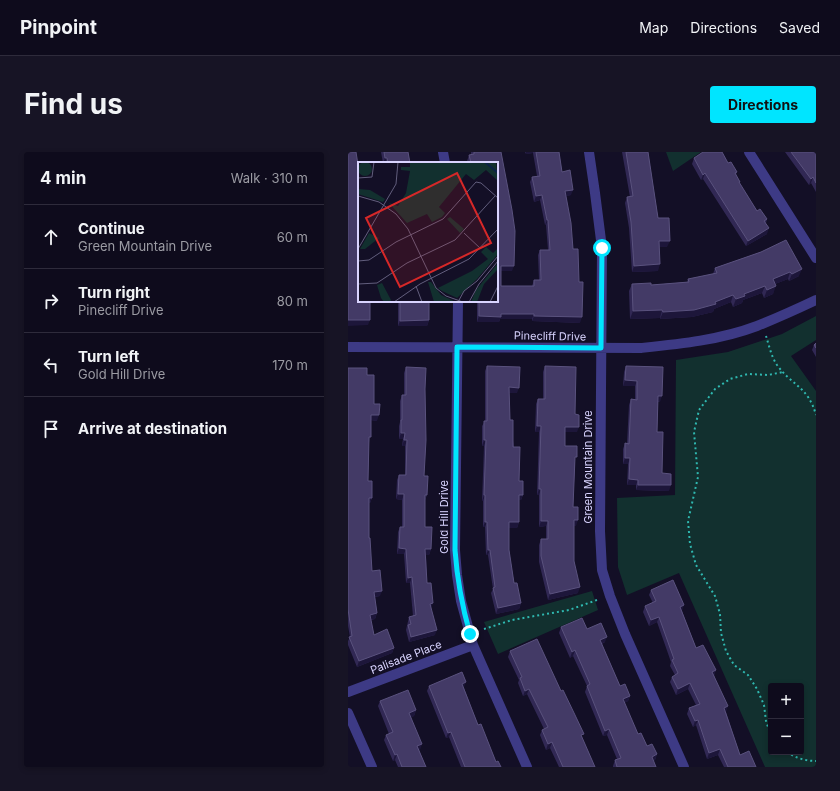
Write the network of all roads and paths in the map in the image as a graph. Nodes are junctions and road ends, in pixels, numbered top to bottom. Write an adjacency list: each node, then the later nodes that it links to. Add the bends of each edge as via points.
1 (443, 152): 4 (street)
2 (589, 152): 11 (street, Green Mountain Drive, via 602,248)
3 (749, 152): 5 (street)
4 (445, 162)
5 (816, 258)
6 (816, 300): 11 (street, Pinecliff Drive, via 756,326 718,337 641,348)
7 (458, 302): 10 (street, Gold Hill Drive)
8 (766, 336): 12 (path, via 776,364)
9 (348, 347): 10 (street, Pinecliff Drive)
10 (457, 347): 11 (street, Pinecliff Drive); 16 (street, Gold Hill Drive, via 455,550 461,601)
11 (601, 348): 24 (street, Green Mountain Drive, via 602,570 624,634)
12 (783, 372): 13 (path, via 805,392 813,404); 19 (path, via 768,375 748,374 730,379 715,389 699,410 694,432 698,477 688,521 690,544 696,565 715,596 726,651 734,665 748,675 757,689 764,705)
13 (816, 415)
14 (597, 600): 15 (path, via 568,610 512,620)
15 (484, 629)
16 (473, 645): 17 (street, Palisade Place); 23 (street, Gold Hill Drive)
17 (348, 692)
18 (348, 713): 22 (street)
19 (768, 727)
20 (791, 755): 21 (path)
21 (816, 761)
22 (372, 767)
23 (527, 767)
24 (684, 767)

